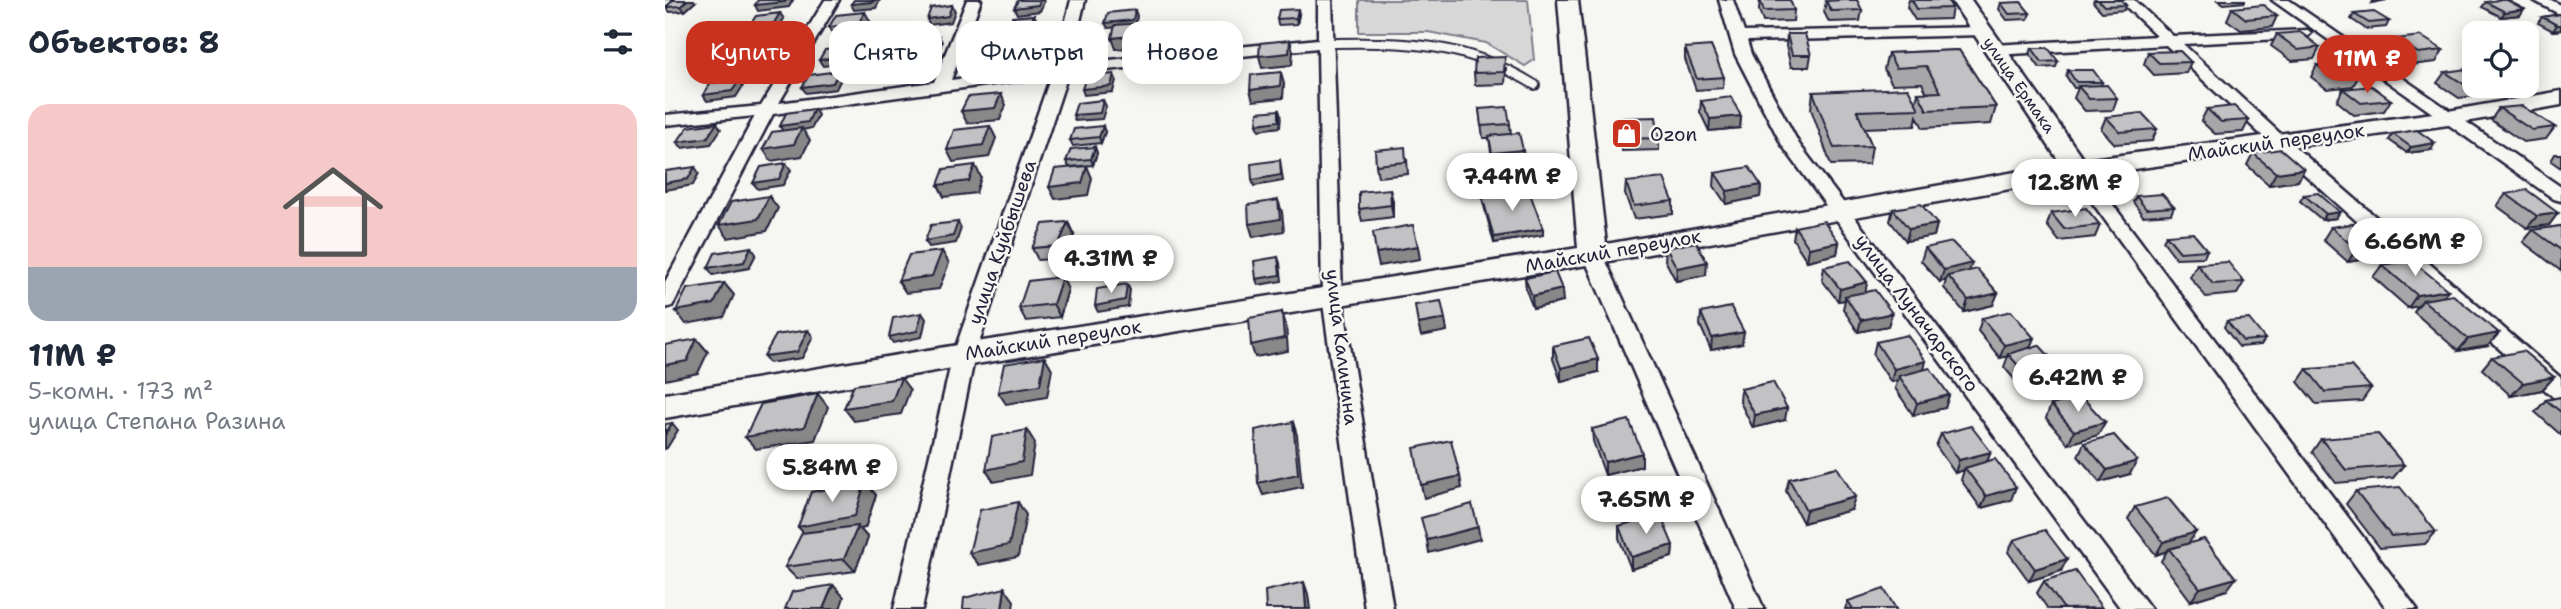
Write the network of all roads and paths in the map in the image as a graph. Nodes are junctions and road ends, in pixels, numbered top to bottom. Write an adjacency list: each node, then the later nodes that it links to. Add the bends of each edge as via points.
1 (832, 0): 25 (street)
2 (974, 0): 20 (street)
3 (1078, 0): 12 (street, улица Куйбышева)
4 (1325, 0): 17 (street, улица Калинина)
5 (1569, 0): 32 (main road)
6 (1726, 0): 15 (street, улица Луначарского)
7 (1961, 0): 13 (main road, улица Ермака)
8 (2126, 0): 16 (street)
9 (2279, 0): 14 (street)
10 (2540, 0): 11 (street)
11 (2561, 11)
12 (1073, 21)
13 (1981, 30): 15 (street); 18 (main road, улица Ермака)
14 (2323, 32): 16 (street); 26 (street)
15 (1738, 37): 31 (street, улица Луначарского, via 1791,145)
16 (2169, 41): 18 (street); 28 (street)
17 (1325, 43): 19 (street); 23 (lane, via 1411,42 1449,47 1511,68); 33 (street, улица Калинина)
18 (1994, 50): 29 (main road, улица Ермака)
19 (1108, 65)
20 (942, 81)
21 (941, 84): 25 (street)
22 (1056, 84): 35 (street, улица Куйбышева)
23 (1535, 85)
24 (2561, 98): 26 (main road, Майский переулок)
25 (767, 110): 27 (street); 34 (street)
26 (2448, 118): 28 (main road, Майский переулок); 30 (street)
27 (665, 120)
28 (2279, 142): 29 (main road, Майский переулок); 36 (street)
29 (2077, 169): 31 (main road, Майский переулок); 42 (street)
30 (2561, 195)
31 (1841, 211): 32 (main road, Майский переулок); 41 (street, улица Луначарского)
32 (1593, 256): 33 (main road, Майский переулок); 40 (street)
33 (1332, 296): 35 (main road, Майский переулок); 39 (street, улица Калинина)
34 (665, 301)
35 (964, 355): 37 (main road, Майский переулок); 38 (street, улица Куйбышева)
36 (2561, 391)
37 (665, 406)
38 (908, 609)
39 (1379, 609)
40 (1750, 609)
41 (2137, 609)
42 (2403, 609)

